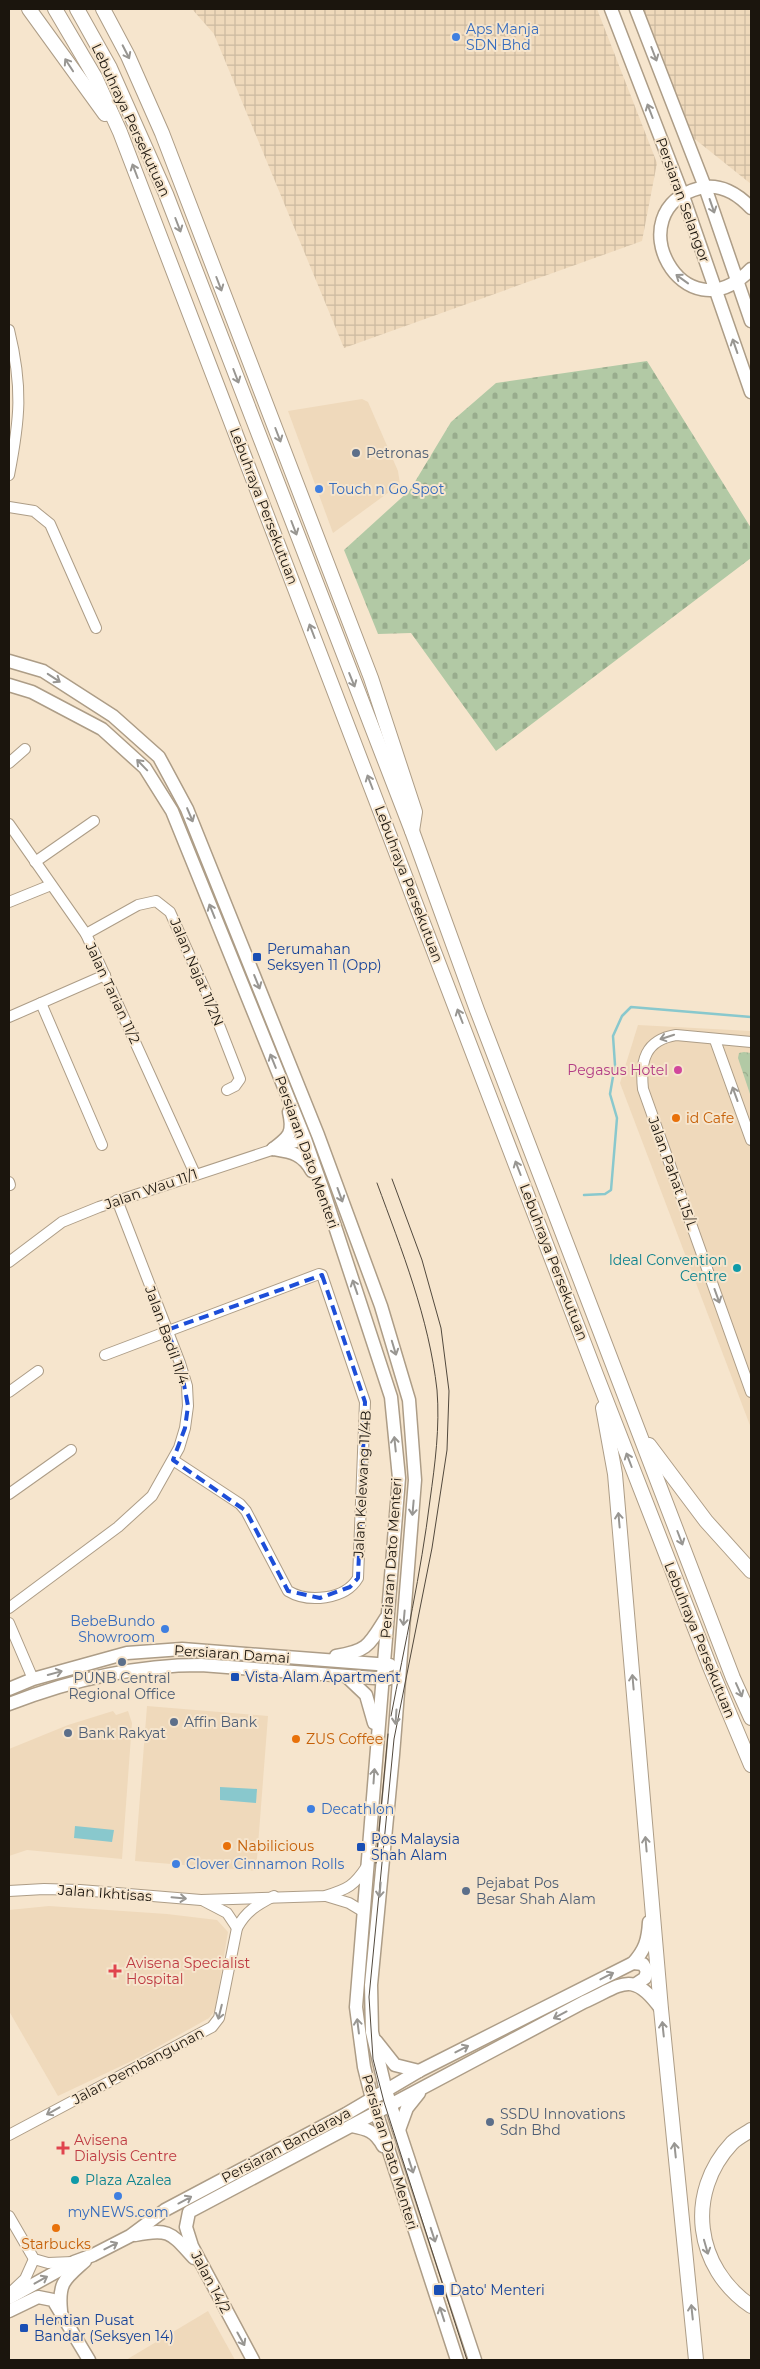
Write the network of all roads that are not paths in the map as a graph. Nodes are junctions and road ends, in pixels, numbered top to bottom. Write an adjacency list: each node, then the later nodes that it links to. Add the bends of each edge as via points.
1 (29, 9): 8 (highway, one-way to 1)
2 (55, 9): 8 (highway, Lebuhraya Persekutuan, via 95,77)
3 (77, 9): 7 (highway, Lebuhraya Persekutuan)
4 (103, 9): 9 (highway, one-way to 9)
5 (611, 9): 11 (main road, Persiaran Selangor, one-way to 5)
6 (636, 9): 10 (main road, Persiaran Selangor, one-way to 10)
7 (110, 68): 9 (highway, via 133,89); 30 (highway, Lebuhraya Persekutuan, one-way to 30, via 166,194)
8 (120, 132): 55 (highway, Lebuhraya Persekutuan, one-way to 8)
9 (162, 133): 30 (highway, one-way to 30, via 371,678 415,812)
10 (705, 187): 11 (main road); 12 (main road, via 723,188 738,195); 14 (main road, Persiaran Selangor, one-way to 14)
11 (683, 196): 15 (main road, Persiaran Selangor); 15 (main road, one-way to 11, via 699,288 684,282 672,272 664,258 660,241 662,223 670,207)
12 (751, 208)
13 (751, 270): 14 (main road)
14 (738, 282): 15 (main road); 16 (main road, Persiaran Selangor)
15 (715, 289): 18 (main road, Persiaran Selangor, one-way to 15)
16 (751, 320)
17 (9, 330): 19 (street, via 20,389)
18 (751, 392)
19 (9, 475)
20 (9, 507): 21 (street, via 34,511 50,524)
21 (96, 628)
22 (9, 661): 42 (main road, Persiaran Dato Menteri, one-way to 42, via 43,671 113,716 159,758 187,809)
23 (9, 680): 25 (main road)
24 (9, 685): 25 (main road, Persiaran Dato Menteri)
25 (25, 690): 40 (main road, Persiaran Dato Menteri, one-way to 25, via 172,812 145,768 102,728)
26 (24, 749): 27 (street)
27 (9, 763)
28 (94, 821): 31 (street)
29 (9, 824): 31 (street, Jalan Tarian 11/2)
30 (412, 831): 58 (highway, Lebuhraya Persekutuan)
31 (35, 862): 32 (street, Jalan Tarian 11/2)
32 (51, 884): 33 (street); 34 (street, Jalan Tarian 11/2)
33 (9, 902)
34 (86, 934): 35 (street, Jalan Tarian 11/2); 41 (street, Jalan Najat 11/2N, via 138,905 156,900 170,912 240,1078)
35 (105, 975): 36 (street); 48 (street, Jalan Tarian 11/2)
36 (41, 1003): 37 (street); 45 (street)
37 (9, 1017)
38 (715, 1040): 39 (street, Jalan Pahat L15/L); 44 (street, one-way to 38); 57 (street, Jalan Pahat L15/L, one-way to 57, via 676,1034 655,1042 644,1056 643,1089)
39 (751, 1042)
40 (284, 1088): 43 (main road, Persiaran Dato Menteri); 46 (main road, via 291,1129 288,1137)
41 (227, 1090)
42 (313, 1123): 43 (main road, via 312,1132); 47 (main road, Persiaran Dato Menteri)
43 (305, 1139): 46 (street, Jalan Wau 11/1); 47 (main road, via 315,1140); 49 (main road, Persiaran Dato Menteri)
44 (751, 1140)
45 (102, 1145)
46 (273, 1149): 48 (street, Jalan Wau 11/1); 49 (main road, via 302,1156)
47 (324, 1149): 68 (main road, Persiaran Dato Menteri, one-way to 68, via 381,1306 410,1400 415,1480)
48 (195, 1174): 50 (street, Jalan Wau 11/1)
49 (324, 1193): 64 (main road, Persiaran Dato Menteri, one-way to 49, via 399,1478 390,1397)
50 (117, 1200): 51 (street, Jalan Wau 11/1, via 62,1222); 52 (street, Jalan Badil 11/4)
51 (9, 1262)
52 (167, 1330): 53 (street); 60 (street, Jalan Badil 11/4, via 187,1386 188,1406 186,1428); 60 (street, Jalan Kelewang 11/4B, via 322,1275 366,1402 358,1578 340,1592 320,1598 302,1597 288,1591 240,1504)
53 (105, 1355)
54 (38, 1371): 56 (street)
55 (597, 1377): 77 (highway, Lebuhraya Persekutuan, one-way to 55); 80 (highway, one-way to 55, via 615,1474)
56 (9, 1392)
57 (751, 1392)
58 (637, 1428): 62 (highway, via 706,1521); 75 (highway, Lebuhraya Persekutuan, one-way to 75)
59 (71, 1450): 61 (street)
60 (172, 1460): 63 (street, Jalan Badil 11/4, via 152,1496 118,1527)
61 (9, 1494)
62 (751, 1571)
63 (9, 1608)
64 (388, 1615): 66 (main road, via 370,1644 358,1652); 67 (main road, Persiaran Dato Menteri)
65 (9, 1623): 70 (street)
66 (316, 1660): 67 (main road, Persiaran Damai); 70 (main road, Persiaran Damai, one-way to 66, via 127,1653 182,1648)
67 (383, 1664): 68 (main road, Persiaran Damai); 71 (main road, Persiaran Dato Menteri)
68 (400, 1665): 72 (main road, Persiaran Dato Menteri)
69 (346, 1676): 71 (main road, Persiaran Damai); 74 (main road, Persiaran Damai, via 171,1665 121,1670); 76 (main road, via 366,1695)
70 (33, 1679): 73 (main road, Persiaran Damai)
71 (382, 1679): 72 (main road, Persiaran Damai); 76 (main road, Persiaran Dato Menteri)
72 (399, 1680): 89 (main road, Persiaran Dato Menteri, one-way to 89, via 371,1985)
73 (9, 1688)
74 (9, 1704)
75 (751, 1718)
76 (377, 1738): 78 (main road, Persiaran Dato Menteri, one-way to 76)
77 (751, 1765)
78 (368, 1863): 82 (street, Jalan Ikhtisas, via 357,1882 344,1891); 84 (main road, Persiaran Dato Menteri)
79 (9, 1892): 83 (street, Jalan Ikhtisas, one-way to 83, via 44,1888)
80 (650, 1892): 86 (main road, Persiaran Bandaraya, via 648,1940); 88 (highway)
81 (274, 1896): 82 (street, Jalan Ikhtisas); 83 (street, Jalan Ikhtisas); 85 (street, Jalan Pembangunan, via 244,1915)
82 (325, 1896): 84 (street, via 349,1903)
83 (201, 1900): 85 (street, Jalan Ikhtisas, via 227,1913)
84 (364, 1912): 91 (main road, Persiaran Dato Menteri, one-way to 84, via 356,2007)
85 (237, 1928): 101 (street, Jalan Pembangunan, one-way to 101, via 219,2018 212,2027)
86 (633, 1963): 87 (main road, via 643,1964 647,1971 645,1978); 90 (main road, Persiaran Bandaraya, one-way to 86)
87 (636, 1984): 88 (main road, via 648,1990); 92 (main road, Persiaran Bandaraya, one-way to 92, via 623,1985 584,2002)
88 (661, 2008): 118 (highway, one-way to 88)
89 (373, 2038): 90 (main road, via 395,2065); 93 (main road, Persiaran Dato Menteri)
90 (418, 2071): 93 (main road, Persiaran Bandaraya)
91 (366, 2074): 94 (main road, Persiaran Dato Menteri); 97 (main road, via 354,2107)
92 (426, 2085): 95 (main road, Persiaran Bandaraya); 99 (main road, via 407,2108)
93 (386, 2091): 94 (main road, Persiaran Bandaraya); 95 (main road, Persiaran Dato Menteri)
94 (372, 2099): 96 (main road, Persiaran Dato Menteri); 97 (main road, Persiaran Bandaraya)
95 (391, 2105): 96 (main road, Persiaran Bandaraya); 99 (main road, Persiaran Dato Menteri)
96 (376, 2113): 98 (main road, Persiaran Bandaraya); 102 (main road, Persiaran Dato Menteri)
97 (346, 2114): 105 (main road, Persiaran Bandaraya, one-way to 97, via 165,2210)
98 (352, 2126): 102 (main road, via 377,2135); 103 (main road, Persiaran Bandaraya)
99 (399, 2130): 117 (main road, Persiaran Dato Menteri, one-way to 117)
100 (751, 2130): 111 (highway, one-way to 111, via 733,2142 711,2172 704,2199 702,2231 710,2259 720,2278)
101 (9, 2135)
102 (394, 2168): 116 (main road, Persiaran Dato Menteri, one-way to 102)
103 (201, 2205): 109 (main road, Jalan 14/2, via 189,2212 186,2227)
104 (9, 2216): 107 (street)
105 (130, 2236): 106 (main road, Persiaran Bandaraya, one-way to 105); 109 (main road, via 164,2232 175,2238)
106 (93, 2255): 108 (main road, Persiaran Bandaraya); 112 (main road, via 62,2283 59,2293)
107 (34, 2259): 108 (street, via 48,2263); 110 (street, via 25,2279)
108 (74, 2262): 110 (main road, Persiaran Bandaraya, one-way to 108)
109 (201, 2265): 115 (main road, Jalan 14/2, one-way to 115)
110 (9, 2296)
111 (751, 2306)
112 (61, 2310): 113 (main road, via 53,2300 38,2297); 114 (main road)
113 (9, 2311)
114 (89, 2360)
115 (253, 2360)
116 (457, 2360)
117 (475, 2360)
118 (696, 2360)

